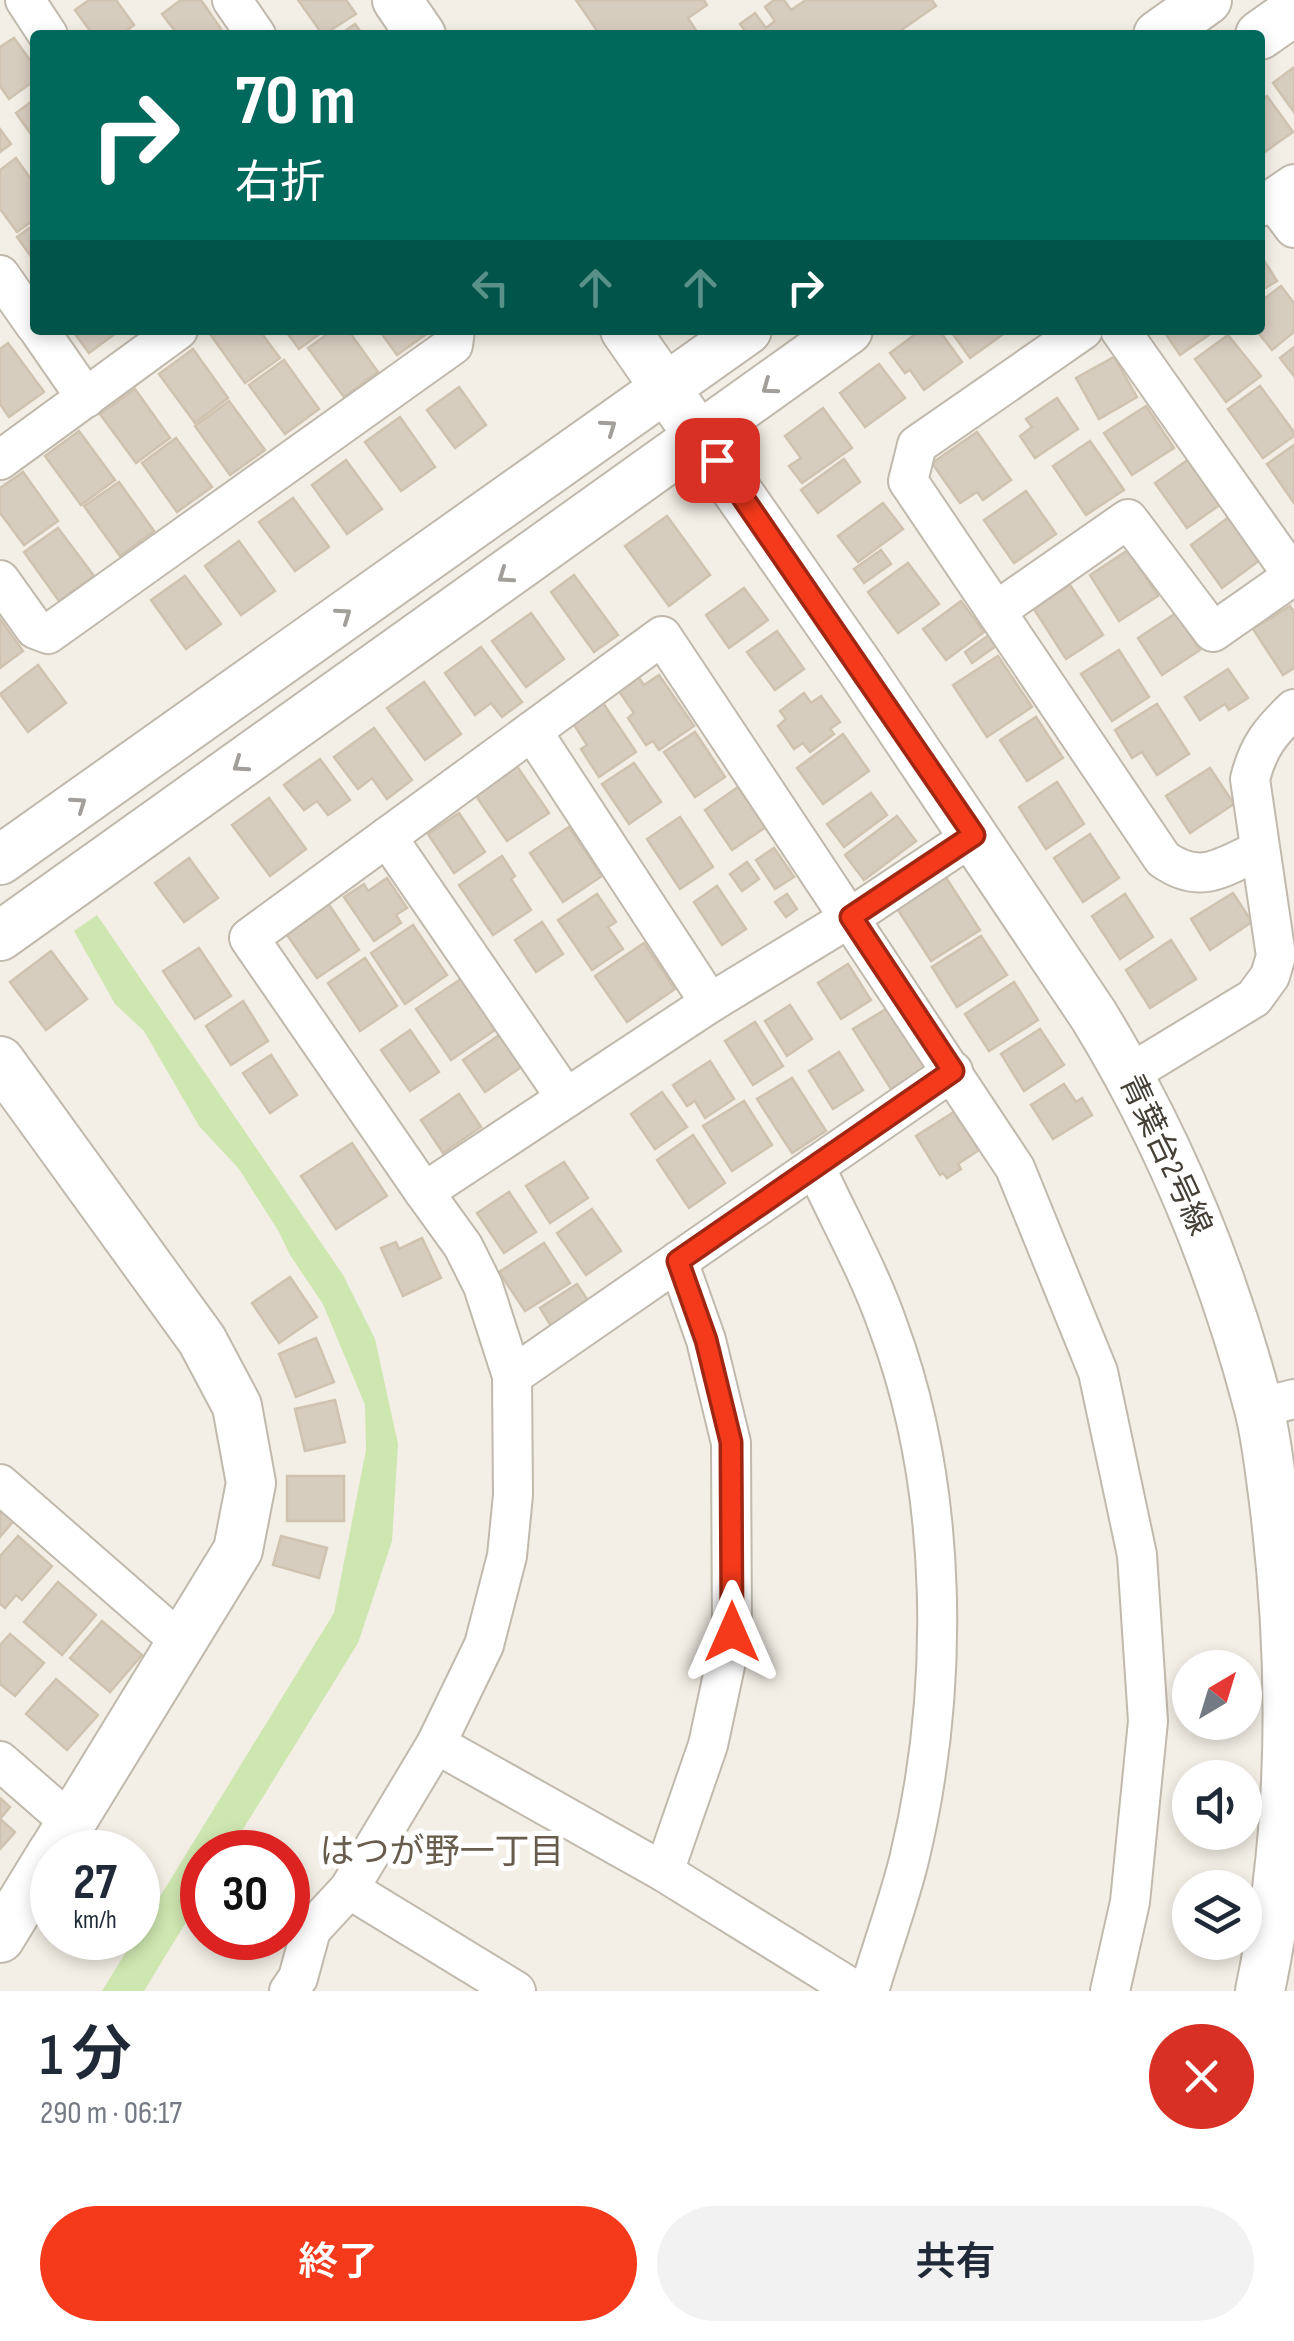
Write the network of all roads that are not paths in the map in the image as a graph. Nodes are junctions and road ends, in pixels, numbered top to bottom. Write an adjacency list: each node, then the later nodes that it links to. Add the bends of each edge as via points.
1 (24, 0): 6 (street)
2 (232, 0): 7 (street)
3 (397, 0): 8 (street)
4 (1207, 0): 9 (street)
5 (1294, 10): 10 (street)
6 (45, 30)
7 (253, 30)
8 (418, 30)
9 (1165, 30)
10 (1265, 31)
11 (0, 275): 12 (street)
12 (30, 318)
13 (42, 335): 22 (street)
14 (171, 335): 22 (street)
15 (454, 335): 26 (street, via 453,345 48,634 35,629)
16 (628, 335): 21 (street, 青葉台2号線)
17 (740, 335): 21 (street)
18 (841, 335): 23 (street, one-way to 23)
19 (1076, 335): 27 (street, via 917,445 908,481)
20 (1124, 335): 25 (street)
21 (666, 389): 23 (street, 青葉台2号線); 33 (street, one-way to 21)
22 (86, 398): 24 (street)
23 (700, 436): 30 (street, 青葉台2号線); 35 (street, one-way to 35)
24 (0, 460)
25 (1294, 576): 27 (street, via 1212,632 1128,519)
26 (0, 580)
27 (996, 611): 32 (street, via 1163,859 1181,872 1205,875)
28 (1294, 709): 32 (street, via 1266,735 1250,779)
29 (532, 731): 31 (street); 34 (street, via 662,636); 36 (street)
30 (974, 835): 34 (street); 38 (street, 青葉台2号線)
31 (387, 837): 40 (street); 42 (street, via 249,938)
32 (1260, 850): 38 (street, via 1276,956 1270,976 1254,998)
33 (0, 860)
34 (851, 917): 36 (street); 37 (street)
35 (0, 936)
36 (710, 1002): 40 (street)
37 (953, 1071): 41 (street); 60 (street, via 1016,1168 1098,1372 1137,1555 1148,1721 1130,1902)
38 (1129, 1074): 45 (street, 青葉台2号線)
39 (9, 1091): 47 (street, via 202,1340 237,1406 251,1483 238,1550)
40 (566, 1098): 42 (street)
41 (815, 1166): 43 (street); 59 (street, via 888,1326 925,1458 937,1578 932,1728 909,1859)
42 (424, 1192): 44 (street, via 483,1286)
43 (678, 1261): 44 (street); 52 (street, via 731,1442 732,1632 708,1745)
44 (512, 1376): 48 (street, via 508,1556 484,1645)
45 (1276, 1403): 61 (street, 青葉台2号線, via 1292,1748)
46 (0, 1484): 47 (street)
47 (181, 1642): 51 (street)
48 (436, 1744): 52 (street); 54 (street)
49 (0, 1761): 50 (street)
50 (50, 1830)
51 (67, 1830)
52 (664, 1872): 58 (street)
53 (30, 1890): 55 (street)
54 (349, 1890): 56 (street, via 312,1930); 57 (street)
55 (0, 1938)
56 (302, 1987)
57 (516, 1991)
58 (856, 1991)
59 (869, 1991)
60 (1110, 1991)
61 (1260, 1991)

